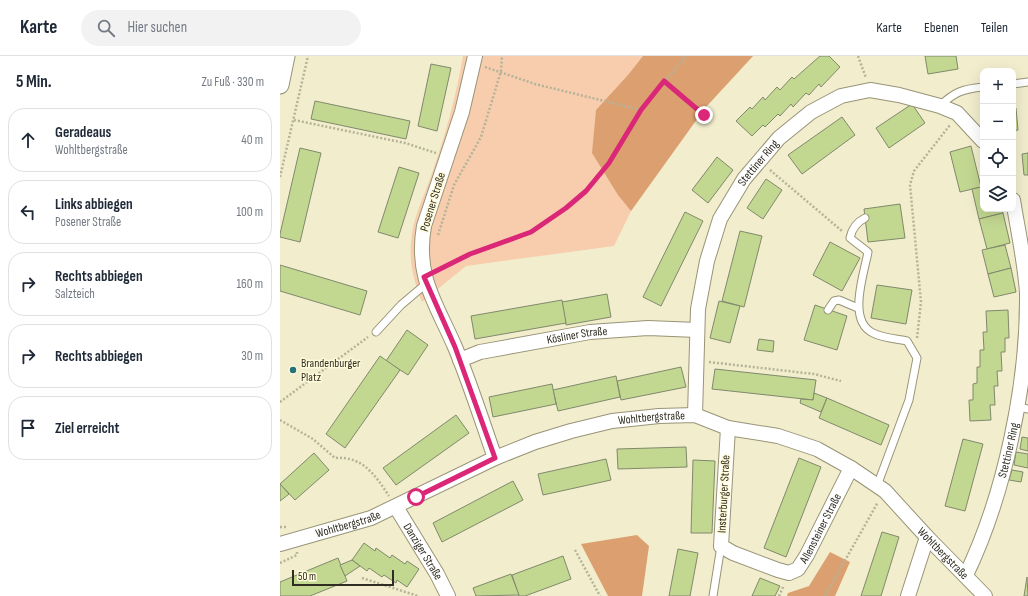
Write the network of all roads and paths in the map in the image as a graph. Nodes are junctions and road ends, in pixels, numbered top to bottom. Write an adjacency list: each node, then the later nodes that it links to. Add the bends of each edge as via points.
1 (286, 56): 11 (street)
2 (308, 56): 18 (path)
3 (502, 56): 7 (path)
4 (686, 56): 8 (path)
5 (858, 56): 13 (path)
6 (474, 59): 7 (path); 20 (street, Posener Straße)
7 (501, 71): 15 (path, via 535,84); 26 (path, via 481,137 454,185)
8 (664, 81): 15 (path); 17 (path)
9 (1028, 82): 10 (lane)
10 (1016, 84)
11 (280, 85)
12 (980, 87): 14 (lane, via 968,88 952,94)
13 (870, 90): 14 (street, Stettiner Ring); 21 (street, Stettiner Ring, via 841,96 811,112 779,138)
14 (940, 106): 16 (street, Stettiner Ring)
15 (641, 110): 27 (path, via 609,163 586,191 566,208 531,232 470,254)
16 (957, 113): 19 (street, Stettiner Ring); 32 (path, via 914,171 910,185 921,302 916,337)
17 (704, 115)
18 (294, 120): 20 (path, via 405,143); 22 (path)
19 (982, 140)
20 (448, 157): 27 (street, Posener Straße, via 421,242)
21 (758, 160): 25 (path); 30 (street, Stettiner Ring, via 720,219 707,261 698,309)
22 (280, 177)
23 (1015, 212): 37 (street, Stettiner Ring, via 1027,293)
24 (865, 218): 28 (lane, via 851,231 850,238 868,252)
25 (839, 229)
26 (437, 236)
27 (426, 280): 31 (lane); 33 (street, Posener Straße)
28 (858, 308): 29 (lane, via 839,300); 43 (lane, via 860,320 873,333 907,341 917,358 908,400)
29 (828, 310)
30 (697, 330): 33 (street, Kösliner Straße, via 648,328 590,332 480,352); 34 (street, Stettiner Ring)
31 (376, 332): 36 (path)
32 (919, 342)
33 (460, 360): 41 (street, Posener Straße)
34 (698, 361): 35 (path, via 814,374); 38 (street, Stettiner Ring)
35 (841, 381)
36 (280, 402)
37 (1023, 408): 50 (street, Stettiner Ring, via 981,544)
38 (695, 415): 40 (street, Wohltbergstraße); 41 (street, Wohltbergstraße, via 612,421 564,433)
39 (280, 420): 44 (path, via 313,439 335,458 347,457 374,472)
40 (728, 428): 42 (street, Wohltbergstraße, via 778,436 817,449); 47 (street, Insterburger Straße)
41 (495, 458): 44 (street, Wohltbergstraße)
42 (851, 468): 43 (street, Wohltbergstraße); 49 (street, Allensteiner Straße, via 798,569 790,573)
43 (881, 488): 45 (street, Wohltbergstraße); 58 (path)
44 (396, 507): 46 (street, Wohltbergstraße, via 371,518); 54 (street, Danziger Straße)
45 (927, 537): 50 (street, Wohltbergstraße); 59 (street)
46 (280, 544)
47 (721, 546): 49 (street, Insterburger Straße); 56 (lane)
48 (575, 550): 55 (path)
49 (778, 570)
50 (966, 575): 60 (street, Wohltbergstraße)
51 (362, 578): 53 (path)
52 (784, 586): 57 (path)
53 (418, 596)
54 (448, 596)
55 (600, 596)
56 (713, 596)
57 (780, 596)
58 (825, 596)
59 (908, 596)
60 (985, 596)

